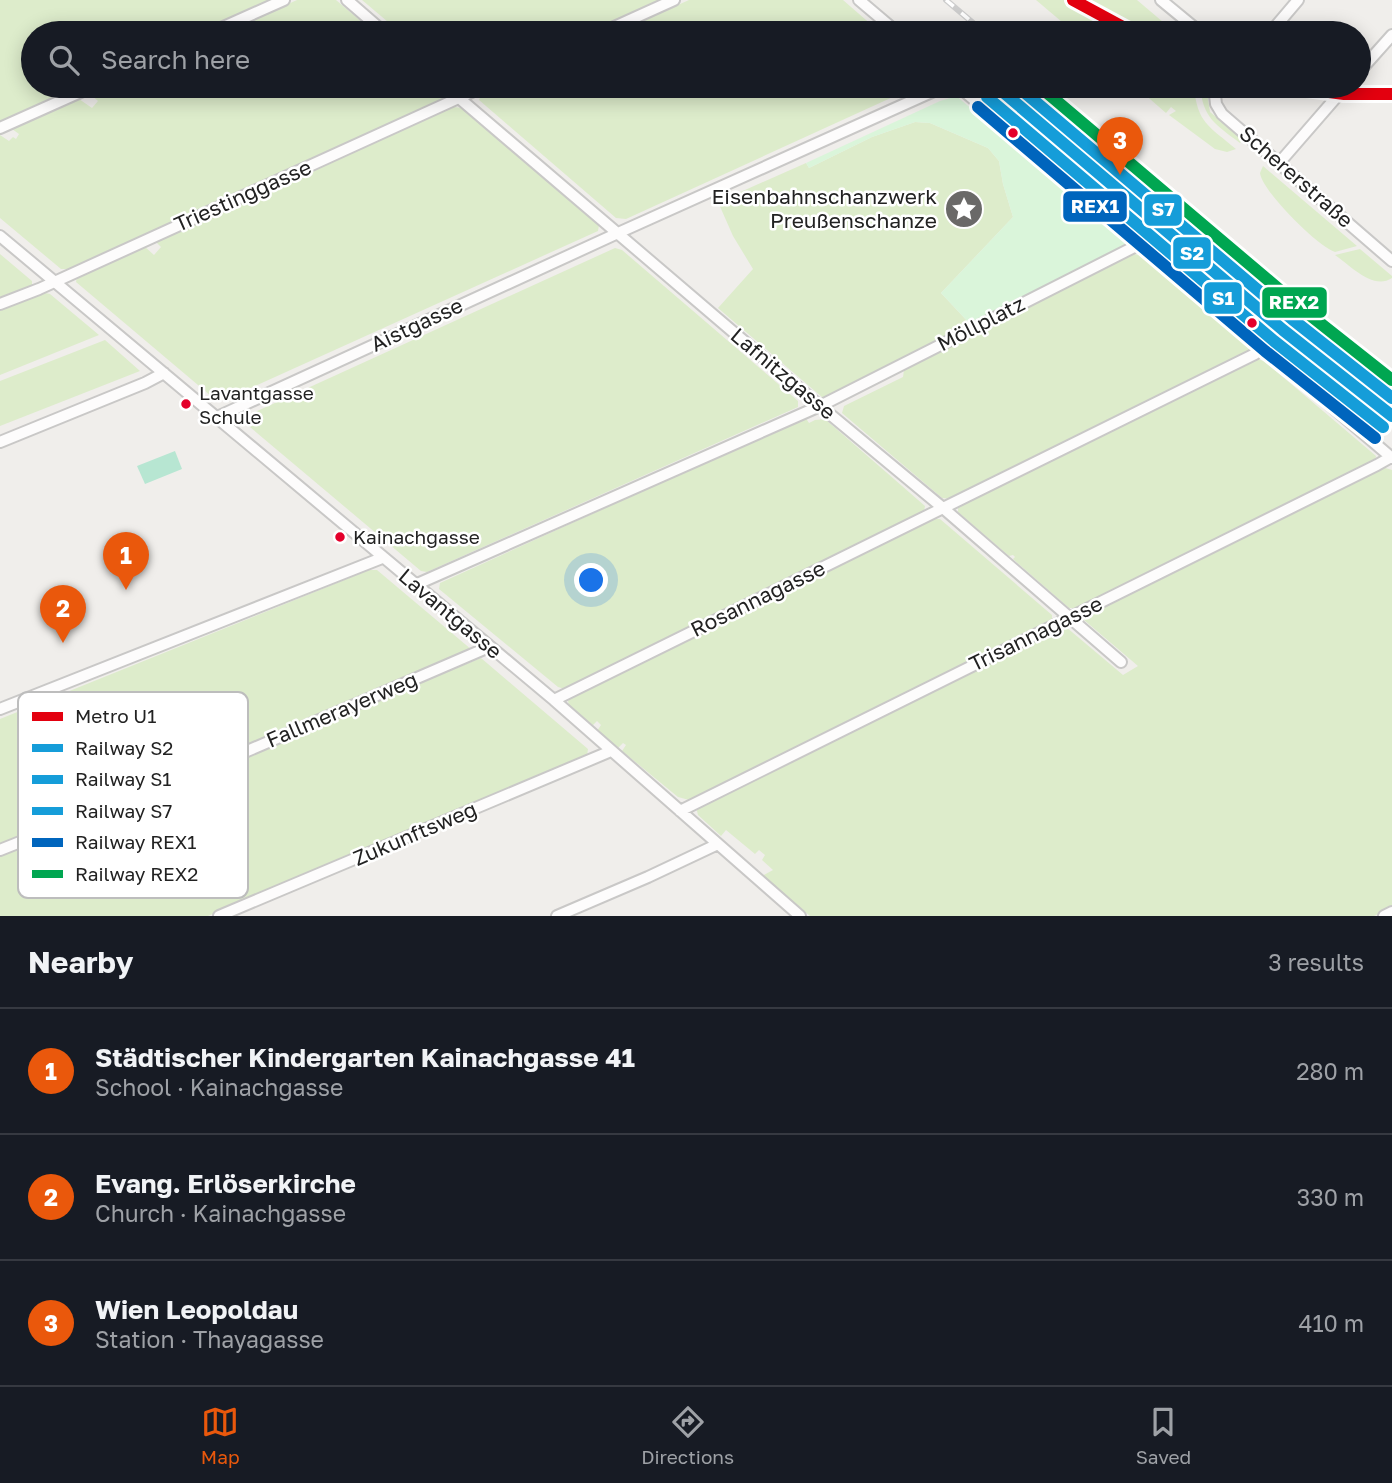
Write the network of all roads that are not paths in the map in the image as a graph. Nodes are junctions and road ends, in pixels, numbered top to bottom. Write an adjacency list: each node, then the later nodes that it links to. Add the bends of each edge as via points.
1 (284, 0): 7 (street)
2 (347, 0): 8 (street)
3 (674, 0): 9 (street)
4 (859, 0): 10 (street)
5 (1161, 0): 11 (street)
6 (1298, 0): 12 (street)
7 (237, 21)
8 (371, 21)
9 (628, 21)
10 (884, 21)
11 (1186, 21)
12 (1280, 21)
13 (1392, 35): 14 (street)
14 (1371, 59)
15 (67, 98): 22 (street)
16 (457, 98): 28 (street, Triestinggasse)
17 (460, 98): 24 (street, Lafnitzgasse)
18 (918, 98): 24 (street)
19 (972, 98): 26 (street)
20 (1215, 98): 23 (street, Schererstraße, via 1219,111)
21 (1336, 98): 23 (street)
22 (0, 128)
23 (1280, 162): 27 (street, Schererstraße)
24 (618, 233): 32 (street, Lafnitzgasse); 33 (street, Aistgasse)
25 (0, 236): 28 (street, Lavantgasse)
26 (1142, 243): 30 (street); 32 (street, Möllplatz)
27 (1392, 261)
28 (55, 281): 29 (street, Triestinggasse); 31 (street, Lavantgasse)
29 (0, 304)
30 (1262, 347): 35 (street); 36 (street, Rosannagasse)
31 (164, 373): 33 (street, Lavantgasse); 34 (street)
32 (820, 406): 36 (street, Lafnitzgasse); 38 (street)
33 (217, 417): 37 (street, Lavantgasse)
34 (0, 442)
35 (1391, 457): 39 (street, Trisannagasse)
36 (943, 508): 39 (street, Lafnitzgasse); 43 (street, Rosannagasse)
37 (382, 558): 38 (street, Lavantgasse); 42 (street)
38 (415, 585): 40 (street, Lavantgasse)
39 (1068, 617): 41 (street, Lafnitzgasse); 48 (street, Trisannagasse)
40 (489, 647): 43 (street, Lavantgasse); 46 (street, Fallmerayerweg)
41 (1121, 662)
42 (43, 692)
43 (554, 700): 47 (street, Lavantgasse)
44 (18, 702): 45 (street)
45 (0, 709)
46 (248, 751)
47 (611, 751): 48 (street, Lavantgasse); 53 (street, Zukunftsweg)
48 (680, 811): 50 (street, Lavantgasse)
49 (18, 843): 51 (street, Fallmerayerweg)
50 (718, 844): 54 (street); 55 (street, Lavantgasse)
51 (0, 850)
52 (1392, 912): 56 (street)
53 (219, 916)
54 (557, 916)
55 (800, 916)
56 (1384, 916)

